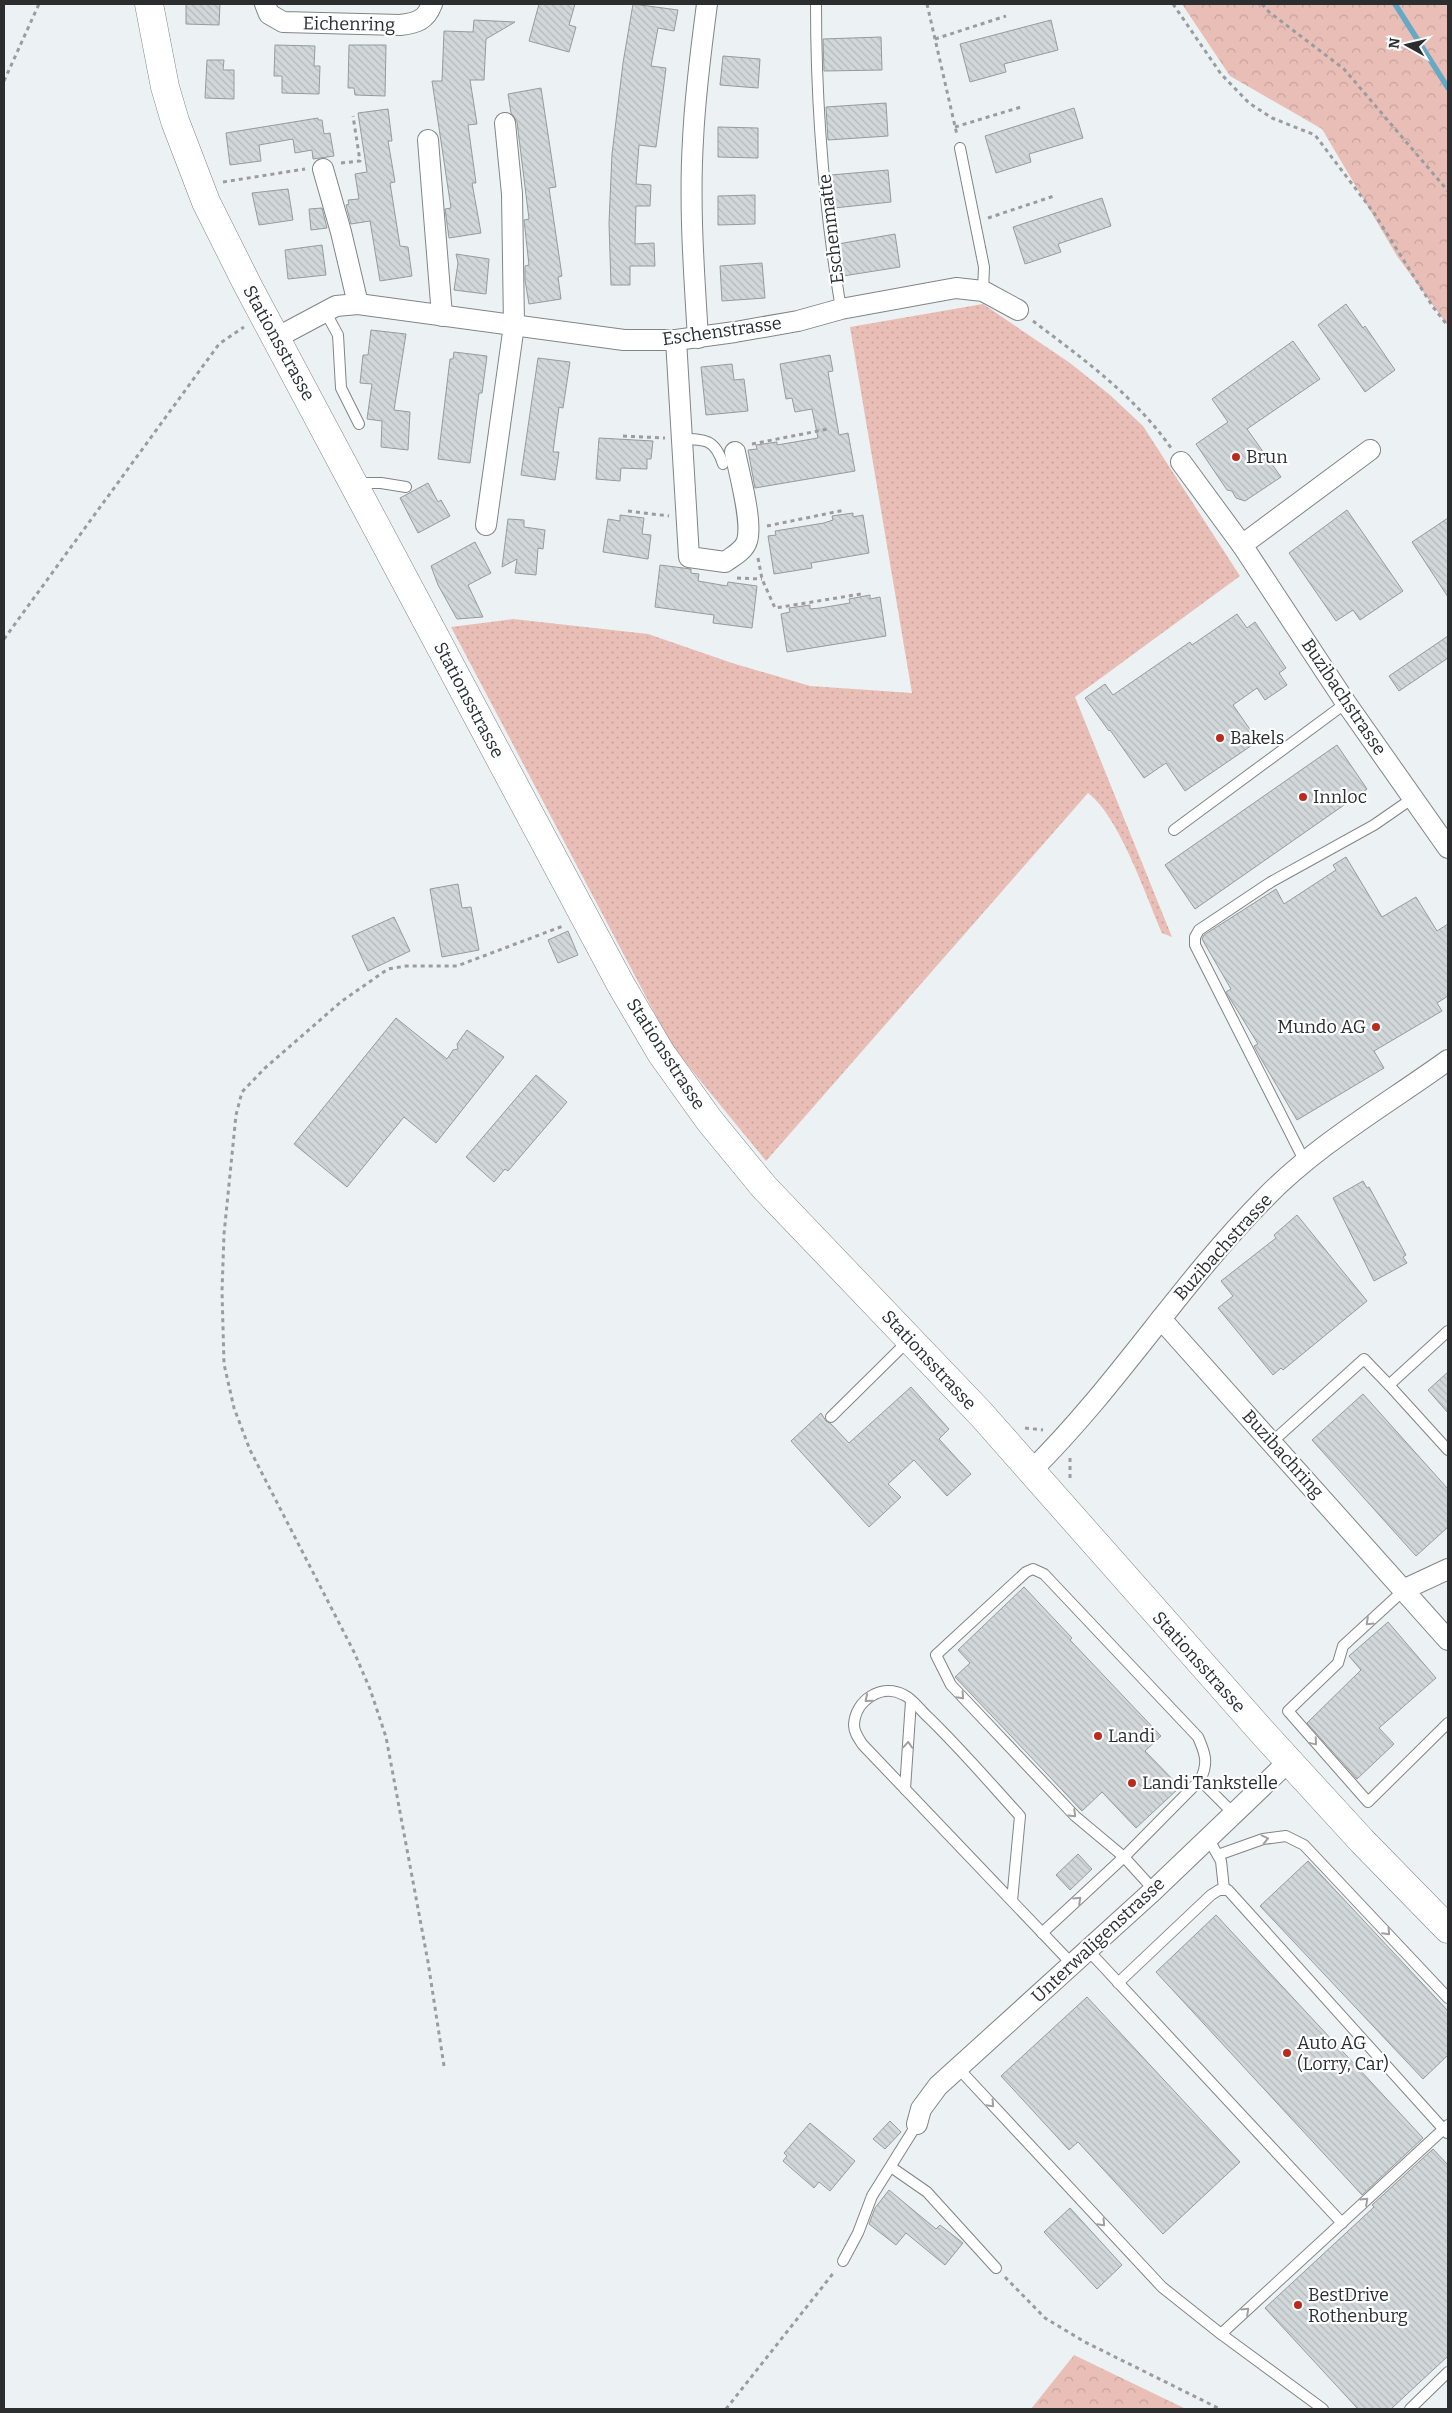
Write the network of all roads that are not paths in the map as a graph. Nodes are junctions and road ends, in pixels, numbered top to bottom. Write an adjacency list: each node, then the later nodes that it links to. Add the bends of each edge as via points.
1 (149, 4): 17 (main road, Stationsstrasse, via 175,122 206,202)
2 (265, 4): 3 (street, Eichenring, via 269,14 283,22 400,25 416,24)
3 (432, 4)
4 (707, 4): 18 (street, via 693,141 692,239)
5 (816, 4): 12 (lane, Eschenmatte, via 816,64 828,234)
6 (505, 123): 16 (street, via 512,194)
7 (428, 140): 15 (street)
8 (960, 148): 10 (lane, via 984,267)
9 (323, 167): 11 (street)
10 (983, 292): 12 (street, Eschenmatte, via 956,288); 13 (street, Eschenmatte)
11 (358, 304): 14 (street, Eschenstrasse, via 342,304); 15 (street, Eschenstrasse)
12 (841, 309): 18 (street, Eschenstrasse, via 798,321)
13 (1018, 310)
14 (325, 311): 17 (street, Eschenstrasse); 20 (lane, via 338,335 341,388)
15 (442, 316): 16 (street, Eschenstrasse)
16 (514, 325): 19 (street, Eschenstrasse, via 616,340); 27 (street)
17 (270, 327): 25 (main road, Stationsstrasse)
18 (698, 338): 19 (street, Eschenstrasse)
19 (676, 340): 21 (street)
20 (359, 424)
21 (682, 439): 23 (lane, via 706,440); 23 (street, via 689,557 725,562 747,541 750,529)
22 (1370, 450): 28 (street)
23 (729, 458)
24 (1181, 462): 28 (street, Buzibachstrasse)
25 (354, 483): 26 (lane, via 381,483); 37 (main road, Stationsstrasse, via 585,918 661,1053 709,1120 764,1187)
26 (406, 488)
27 (486, 525)
28 (1242, 545): 29 (street, Buzibachstrasse)
29 (1346, 703): 30 (street, Buzibachstrasse); 31 (lane)
30 (1413, 798): 32 (street, Buzibachstrasse); 34 (lane, via 1374,825 1271,882 1199,930 1195,937 1195,945)
31 (1174, 830)
32 (1448, 848)
33 (1448, 1060): 34 (street, Buzibachstrasse)
34 (1305, 1162): 35 (street, Buzibachstrasse, via 1232,1233)
35 (1161, 1320): 40 (street, Buzibachring); 42 (street, Buzibachstrasse, via 1088,1412)
36 (1448, 1330): 38 (lane)
37 (910, 1339): 39 (lane); 42 (main road, Stationsstrasse)
38 (1389, 1386): 40 (lane, via 1364,1358); 41 (lane)
39 (831, 1417)
40 (1272, 1442): 44 (street, Buzibachring)
41 (1448, 1450)
42 (1032, 1470): 48 (main road, Stationsstrasse, via 1089,1539)
43 (1448, 1569): 44 (street)
44 (1405, 1589): 45 (street, Buzibachring); 47 (lane, one-way to 47, via 1343,1646 1338,1663 1288,1711 1368,1802)
45 (1448, 1640)
46 (911, 1701): 50 (lane, one-way to 46); 50 (lane, one-way to 50, via 891,1690 881,1691 862,1704 854,1724 863,1745); 56 (lane, via 1020,1816)
47 (1448, 1724)
48 (1288, 1761): 51 (street, Unterwaligenstrasse); 57 (main road, Stationsstrasse)
49 (1200, 1780): 51 (lane); 53 (lane); 53 (lane, one-way to 53, via 1206,1769 1206,1754 1198,1737 1038,1570 1026,1572 936,1655 951,1685 1075,1816)
50 (905, 1789): 56 (lane)
51 (1234, 1813): 52 (street, Unterwaligenstrasse)
52 (1213, 1846): 54 (lane, via 1223,1869); 55 (street, Unterwaligenstrasse); 62 (lane, one-way to 62, via 1286,1836 1304,1845)
53 (1124, 1858): 55 (lane); 58 (lane, one-way to 53)
54 (1224, 1889): 61 (lane, via 1211,1895); 65 (lane, via 1233,1894)
55 (1154, 1890): 59 (street, Unterwaligenstrasse)
56 (1012, 1902): 58 (lane)
57 (1448, 1929)
58 (1042, 1933): 60 (lane)
59 (1087, 1949): 60 (street, Unterwaligenstrasse); 61 (lane)
60 (1072, 1964): 63 (street, Unterwaligenstrasse)
61 (1118, 1983): 67 (lane)
62 (1448, 1998)
63 (958, 2068): 64 (street, Unterwaligenstrasse, via 938,2086 921,2109); 70 (lane, one-way to 70, via 1162,2287)
64 (917, 2124): 66 (lane)
65 (1447, 2129): 67 (lane, one-way to 65)
66 (891, 2167): 68 (lane, via 872,2196 858,2233); 69 (lane, via 927,2192)
67 (1342, 2223): 70 (lane, one-way to 67)
68 (842, 2260)
69 (996, 2268)
70 (1221, 2334): 72 (lane)
71 (1448, 2372): 73 (lane)
72 (1323, 2409)
73 (1410, 2409)

